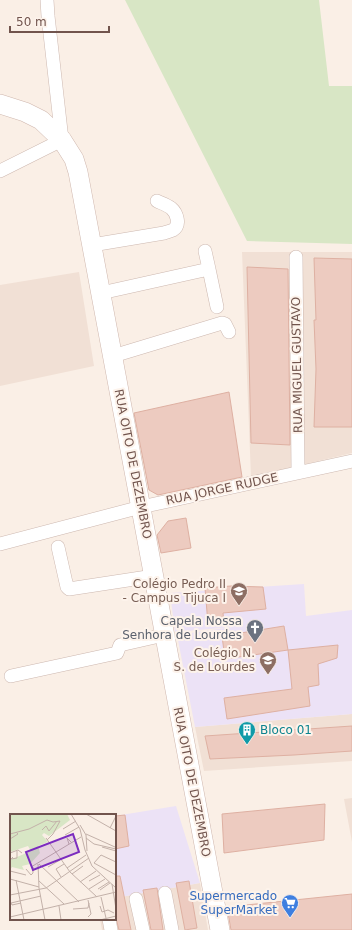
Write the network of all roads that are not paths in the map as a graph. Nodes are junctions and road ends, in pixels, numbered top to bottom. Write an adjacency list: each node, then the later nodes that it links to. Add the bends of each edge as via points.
1 (47, 0): 3 (street, RUA OITO DE DEZEMBRO)
2 (0, 104): 3 (street, via 41,120)
3 (62, 140): 4 (street); 6 (street, RUA OITO DE DEZEMBRO, via 74,159 78,172)
4 (0, 171)
5 (157, 201): 6 (street, via 172,208 178,221 173,230)
6 (92, 245): 10 (street, RUA OITO DE DEZEMBRO)
7 (205, 251): 9 (street)
8 (296, 257): 15 (street, RUA MIGUEL GUSTAVO)
9 (209, 269): 10 (street); 11 (street)
10 (101, 293): 13 (street, RUA OITO DE DEZEMBRO)
11 (218, 306)
12 (229, 332): 13 (street, via 222,323)
13 (113, 356): 16 (street, RUA OITO DE DEZEMBRO)
14 (352, 461): 15 (street, RUA JORGE RUDGE)
15 (298, 472): 16 (street, RUA JORGE RUDGE)
16 (141, 507): 17 (street, RUA JORGE RUDGE); 19 (street, RUA OITO DE DEZEMBRO)
17 (0, 544)
18 (58, 547): 19 (street, via 69,589)
19 (154, 576): 20 (street, RUA OITO DE DEZEMBRO)
20 (164, 635): 21 (street, via 120,645 118,653); 28 (street, RUA OITO DE DEZEMBRO)
21 (11, 676)
22 (165, 893): 27 (street)
23 (136, 899): 26 (street)
24 (109, 920): 25 (street)
25 (111, 930)
26 (143, 930)
27 (172, 930)
28 (220, 930)

